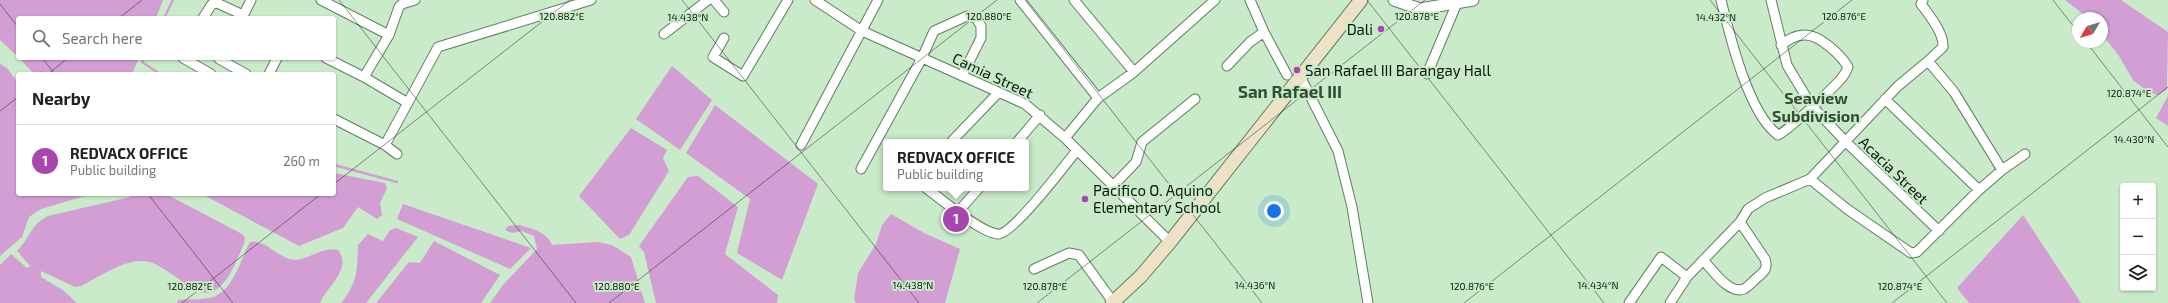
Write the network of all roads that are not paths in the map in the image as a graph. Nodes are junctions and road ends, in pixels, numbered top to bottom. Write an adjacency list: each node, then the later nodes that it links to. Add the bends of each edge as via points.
1 (251, 0): 24 (street)
2 (321, 0): 28 (street)
3 (415, 0): 28 (street, via 399,7)
4 (591, 0): 53 (street, via 438,47)
5 (708, 0): 27 (street)
6 (714, 0): 21 (street)
7 (788, 0): 29 (street, via 743,76 713,57)
8 (815, 0): 25 (street, Camia Street)
9 (878, 0): 25 (street)
10 (1020, 0): 50 (street)
11 (1074, 0): 43 (street)
12 (1215, 0): 43 (street)
13 (1250, 0): 26 (street)
14 (1361, 0): 48 (main road)
15 (1394, 0): 20 (street, via 1420,9)
16 (1473, 0): 20 (street)
17 (1721, 0): 54 (street, via 1753,102 1773,132 1782,135)
18 (1771, 0): 30 (street, Acacia Street)
19 (1923, 0): 37 (street, via 1921,4 1943,42 1943,47)
20 (1457, 4): 44 (street)
21 (724, 12)
22 (204, 16): 23 (street, via 212,4 217,3)
23 (241, 16)
24 (243, 16)
25 (862, 31): 31 (street, Camia Street); 62 (street)
26 (1264, 32): 38 (street, via 1250,42); 45 (street)
27 (664, 34)
28 (389, 35): 47 (street)
29 (724, 38)
30 (1781, 45): 54 (street, Acacia Street, via 1787,65); 54 (street, via 1792,37 1805,34 1819,39 1845,61 1848,67 1841,80)
31 (922, 58): 46 (street, Camia Street); 46 (street, via 934,32 967,16 976,18 981,26 981,38); 66 (street)
32 (186, 60): 39 (street)
33 (218, 60): 40 (street)
34 (222, 60): 41 (street)
35 (276, 60): 42 (street)
36 (330, 60): 47 (street)
37 (1928, 60): 52 (street); 67 (street, via 1954,92)
38 (1227, 66)
39 (208, 72)
40 (212, 72)
41 (243, 72)
42 (270, 72)
43 (1134, 72): 50 (street)
44 (1427, 74)
45 (1287, 75)
46 (962, 76): 49 (street, Camia Street)
47 (364, 77): 53 (street)
48 (1295, 83): 76 (main road); 81 (street, via 1338,151 1352,207)
49 (998, 93): 55 (street, Camia Street, via 1025,104); 58 (street)
50 (1098, 98): 57 (street)
51 (1195, 99): 69 (street, via 1142,142 1136,162)
52 (1885, 99): 60 (street); 70 (street)
53 (408, 103): 61 (street)
54 (1811, 106): 60 (street, Acacia Street)
55 (1040, 115): 57 (street, Camia Street); 59 (street)
56 (336, 120): 61 (street)
57 (1065, 138): 63 (street, Camia Street)
58 (954, 139)
59 (1020, 139)
60 (1845, 141): 68 (street); 75 (street, Acacia Street)
61 (385, 145): 64 (street)
62 (801, 145)
63 (1077, 150): 69 (street, Camia Street); 73 (street, via 1011,229 1004,233 986,230)
64 (397, 154)
65 (2025, 154): 67 (street)
66 (861, 169)
67 (2002, 170): 70 (street)
68 (1810, 179): 74 (street, via 1755,203); 75 (street, via 1847,209 1911,253 1917,252)
69 (1113, 186): 76 (street, Camia Street)
70 (1979, 190): 75 (street)
71 (930, 191): 73 (street)
72 (976, 191): 73 (street)
73 (958, 212)
74 (1740, 222): 77 (street); 77 (street, via 1765,259 1765,272 1744,289 1736,290 1727,285)
75 (1939, 231)
76 (1170, 242): 80 (main road, via 1141,276)
77 (1703, 260): 79 (street)
78 (1034, 269): 80 (street, via 1069,252 1079,255)
79 (1687, 277): 82 (street, via 1661,257); 83 (street)
80 (1113, 302)
81 (1368, 303)
82 (1629, 303)
83 (1670, 303)

